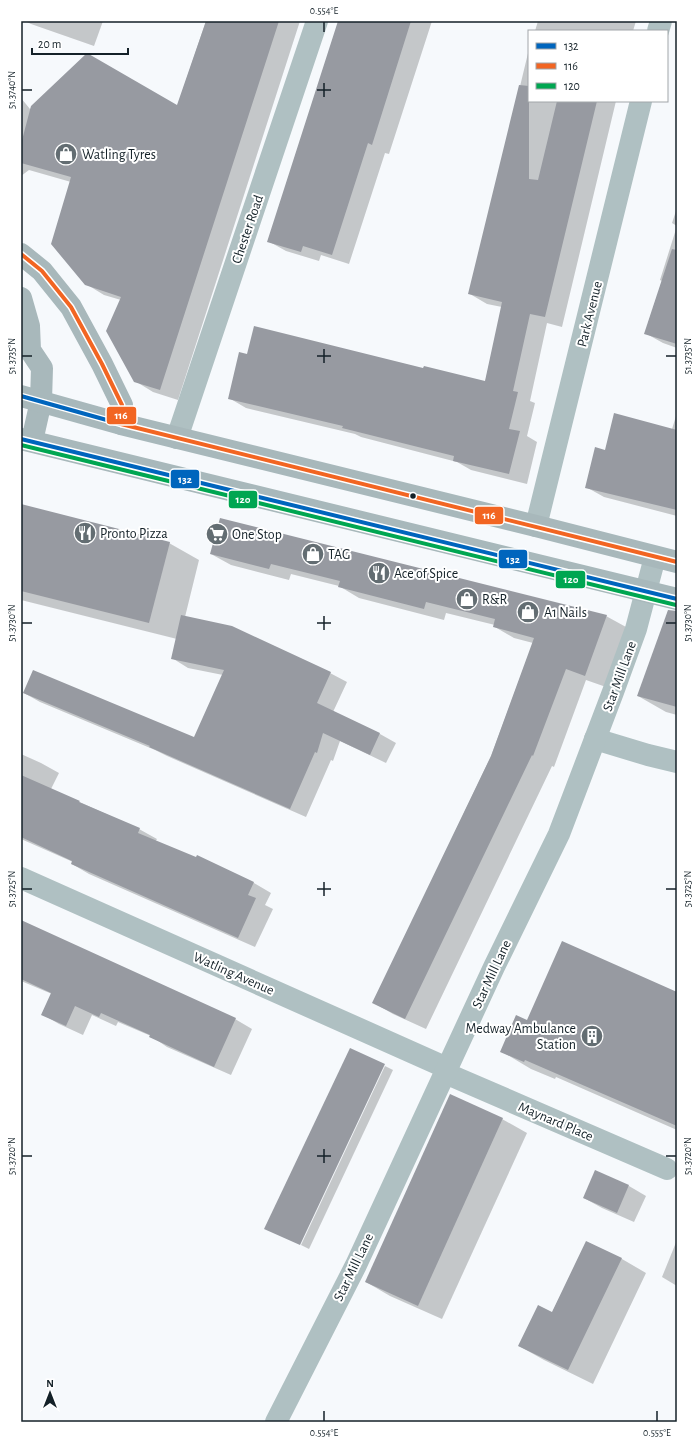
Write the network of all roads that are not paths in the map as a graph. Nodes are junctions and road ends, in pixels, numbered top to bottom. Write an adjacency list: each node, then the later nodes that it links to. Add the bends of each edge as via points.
1 (317, 21): 7 (street, Chester Road)
2 (641, 102): 9 (street, Park Avenue)
3 (21, 254): 6 (main road, via 42,272 72,307 122,405)
4 (21, 298): 5 (main road, via 29,326 30,350 42,368)
5 (31, 398): 6 (main road); 8 (main road)
6 (122, 424): 7 (main road)
7 (177, 438): 9 (main road)
8 (27, 440): 12 (main road)
9 (536, 526): 10 (main road)
10 (655, 557): 11 (main road); 12 (street, Star Mill Lane)
11 (677, 562)
12 (646, 591): 13 (main road); 14 (street, Star Mill Lane, via 636,628)
13 (677, 599)
14 (595, 739): 15 (street); 17 (street, Star Mill Lane, via 551,852)
15 (677, 762)
16 (21, 878): 17 (street, Watling Avenue)
17 (446, 1071): 18 (street, Maynard Place); 19 (street, Star Mill Lane, via 356,1265)
18 (667, 1169)
19 (276, 1422)

